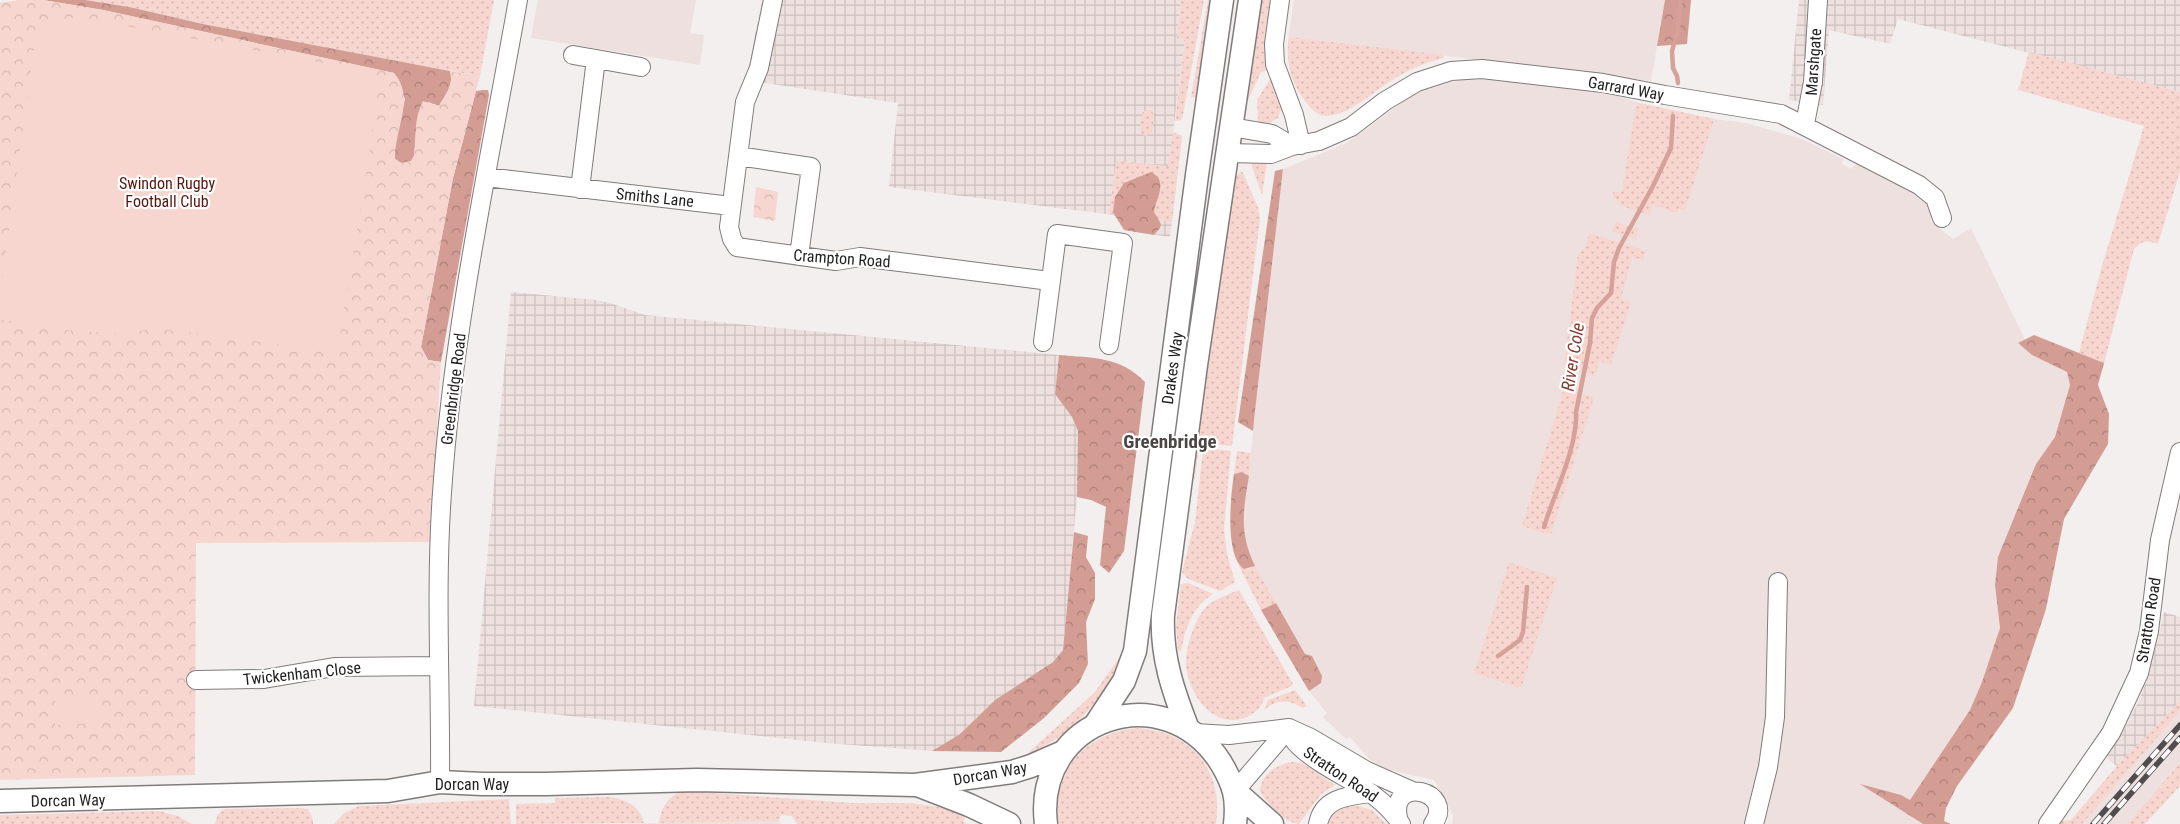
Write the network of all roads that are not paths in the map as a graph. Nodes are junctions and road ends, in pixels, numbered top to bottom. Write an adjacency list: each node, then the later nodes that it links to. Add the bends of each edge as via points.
1 (518, 0): 17 (street, Greenbridge Road)
2 (773, 0): 16 (street, Crampton Road, via 758,68 745,102)
3 (1222, 0): 10 (main road, Drakes Way)
4 (1250, 0): 12 (main road, Drakes Way)
5 (1280, 0): 13 (street, via 1274,44 1275,64 1294,115)
6 (1818, 0): 11 (street, Marshgate, via 1813,82)
7 (572, 55): 8 (street)
8 (596, 59): 9 (street); 18 (street)
9 (640, 66)
10 (1204, 123): 12 (main road); 14 (main road, Drakes Way)
11 (1805, 124): 13 (street, Garrard Way, via 1771,111 1603,83 1532,73 1466,69 1417,82 1345,130); 20 (street, Garrard Way, via 1919,185 1935,198)
12 (1231, 127): 13 (street, via 1272,134); 15 (main road, Drakes Way)
13 (1297, 146): 15 (street, Garrard Way, via 1271,154)
14 (1200, 148): 15 (main road); 29 (main road, Drakes Way, via 1135,651 1124,681)
15 (1227, 153): 31 (main road, Drakes Way, via 1162,631 1173,689)
16 (738, 156): 19 (street, Crampton Road); 21 (street, via 811,167)
17 (486, 177): 18 (street, Smiths Lane); 27 (street, Greenbridge Road, via 448,420 439,547)
18 (580, 189): 19 (street, Smiths Lane)
19 (731, 206): 21 (street, Crampton Road, via 730,235 737,246)
20 (1942, 218)
21 (799, 256): 22 (street, Crampton Road, via 836,261 860,257)
22 (1050, 281): 23 (street); 24 (street, via 1057,234 1123,243)
23 (1043, 342)
24 (1110, 344)
25 (2180, 452): 47 (street, Stratton Road, via 2160,540 2149,631 2139,673 2111,733)
26 (1778, 582): 46 (street, via 1775,717 1768,767)
27 (438, 666): 28 (street, Twickenham Close, via 334,667 264,679); 33 (street, Greenbridge Road)
28 (196, 680)
29 (1095, 725): 31 (main road, via 1119,716 1143,714 1167,719); 32 (main road)
30 (1289, 728): 31 (street, via 1229,735); 35 (street); 36 (street, Stratton Road, via 1367,772); 37 (street, Stratton Road, via 1294,741 1303,749)
31 (1192, 731): 35 (main road, via 1214,753)
32 (1063, 752): 34 (main road, Dorcan Way, via 1012,772); 41 (main road, via 1048,784 1044,805)
33 (440, 782): 34 (main road, Dorcan Way, via 537,784 696,780); 38 (main road, Dorcan Way, via 388,791)
34 (915, 784): 40 (main road, Dorcan Way)
35 (1235, 791): 42 (main road); 43 (main road)
36 (1412, 791): 39 (street, Stratton Road, via 1398,805); 45 (street, Stratton Road, via 1424,792 1434,799 1438,810)
37 (1372, 793): 39 (street, Stratton Road); 44 (street, via 1333,801 1323,810)
38 (0, 801)
39 (1400, 821)
40 (1009, 824)
41 (1046, 824)
42 (1235, 824)
43 (1272, 824)
44 (1318, 824)
45 (1432, 824)
46 (1754, 824)
47 (2048, 824)

